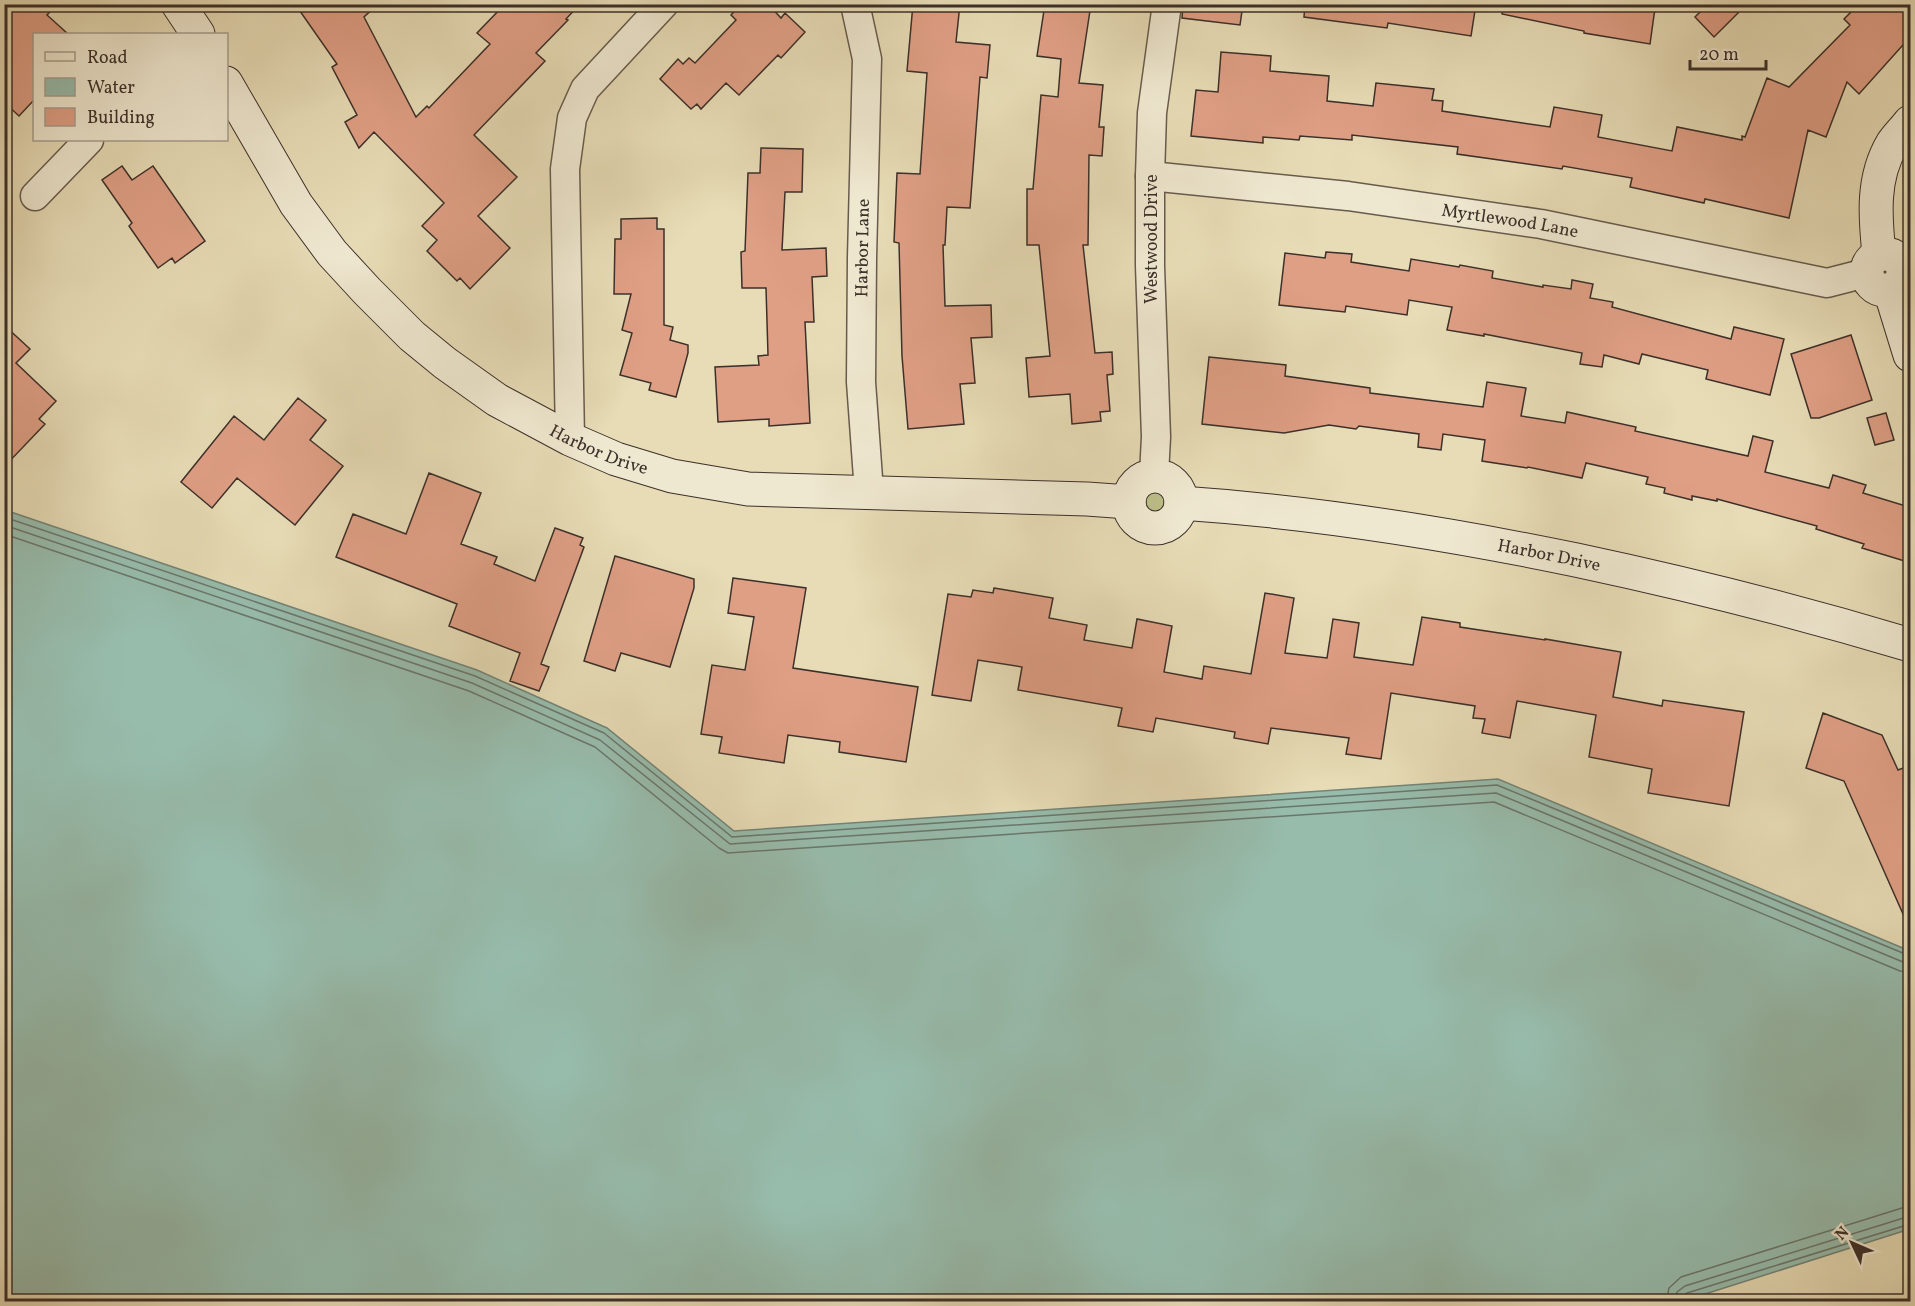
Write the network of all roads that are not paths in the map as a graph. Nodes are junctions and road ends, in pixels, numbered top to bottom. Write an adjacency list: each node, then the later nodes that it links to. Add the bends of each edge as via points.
1 (664, 4): 11 (street, via 585,89 572,118 565,169)
2 (855, 4): 13 (street, Harbor Lane, via 867,59 861,382)
3 (1167, 4): 7 (street, Westwood Drive, via 1152,113)
4 (228, 86): 11 (street, Harbor Drive, via 296,204 332,253 367,291 445,363 497,400)
5 (1911, 122): 9 (street, via 1892,143 1881,170 1875,202)
6 (87, 141): 8 (street)
7 (1150, 176): 9 (street, Myrtlewood Lane, via 1348,196 1541,224 1827,283); 12 (street, Westwood Drive)
8 (35, 196)
9 (1879, 272): 10 (street)
10 (1911, 355)
11 (570, 439): 13 (street, Harbor Drive, via 616,459 683,478 748,489)
12 (1154, 475): 14 (street, via 1133,486); 15 (street, via 1170,480 1178,488)
13 (870, 492): 14 (street, Harbor Drive)
14 (1129, 502): 15 (street, via 1137,522 1155,528 1174,520)
15 (1181, 503): 16 (street, Harbor Drive, via 1395,526 1502,545 1712,590)
16 (1911, 645)

